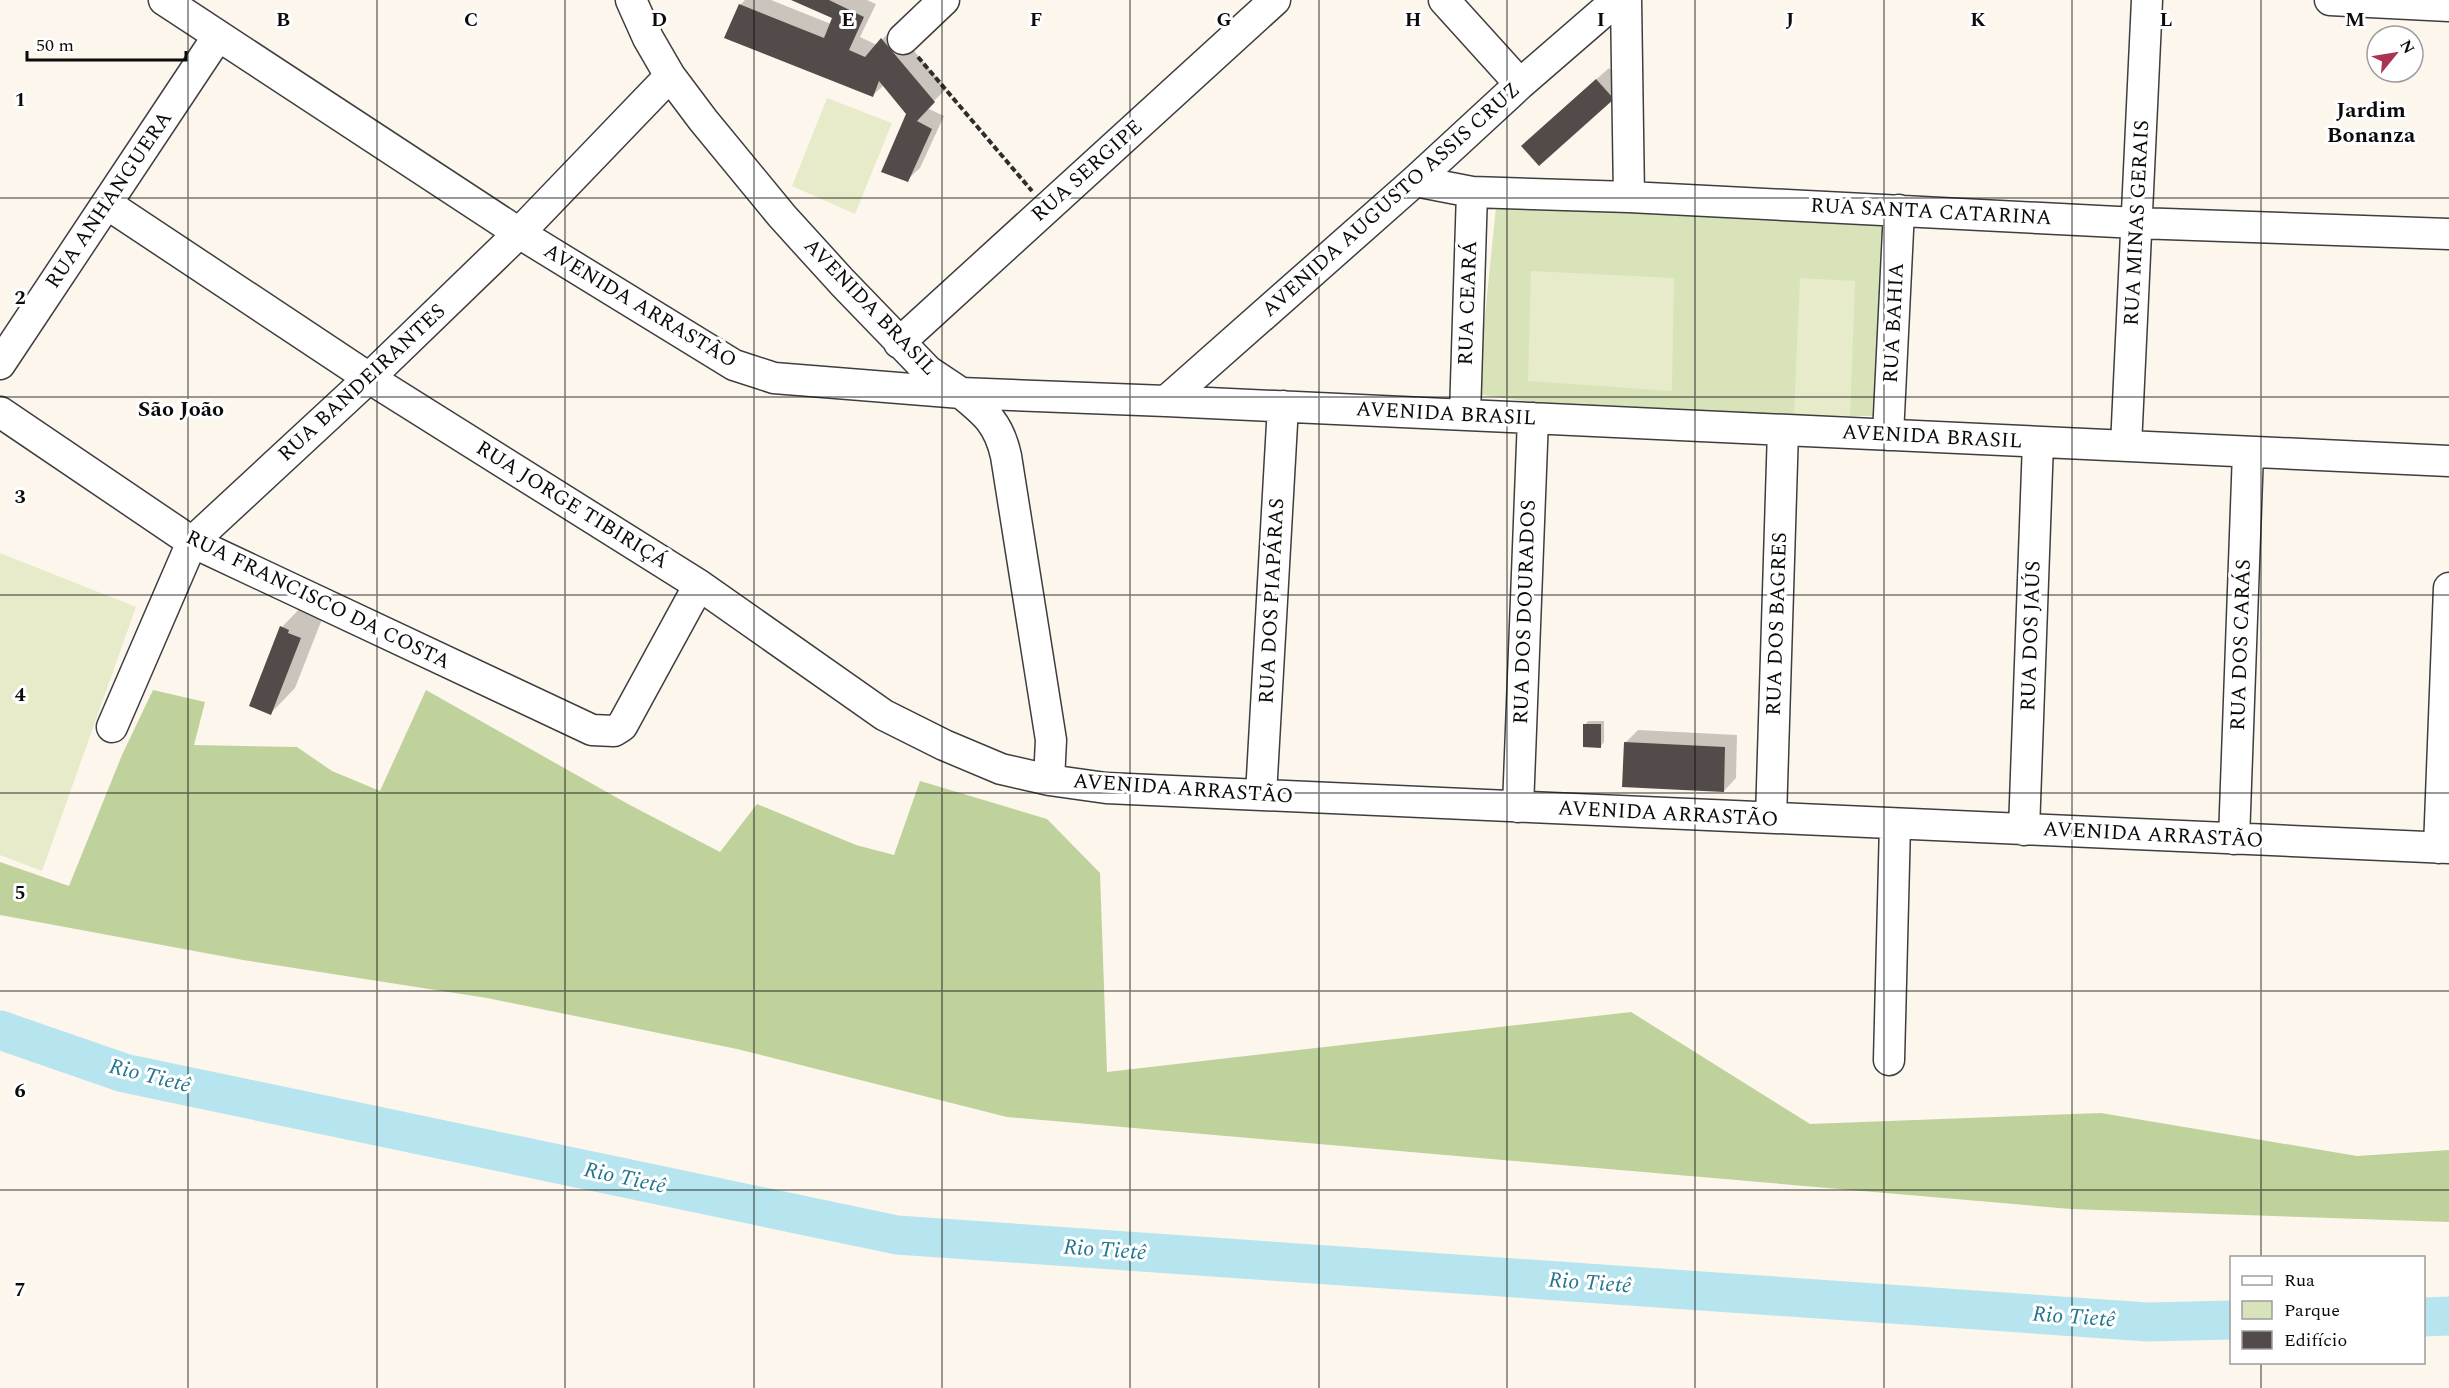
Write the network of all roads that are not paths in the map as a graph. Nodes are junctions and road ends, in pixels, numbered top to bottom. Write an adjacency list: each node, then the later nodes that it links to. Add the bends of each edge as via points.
1 (164, 0): 11 (street, AVENIDA ARRASTÃO)
2 (631, 0): 13 (street, AVENIDA BRASIL)
3 (944, 0): 12 (street)
4 (1275, 0): 23 (street, RUA SERGIPE)
5 (1444, 0): 14 (street)
6 (1617, 0): 14 (street, AVENIDA AUGUSTO ASSIS CRUZ)
7 (1626, 0): 17 (street)
8 (2147, 0): 20 (street, RUA MINAS GERAIS)
9 (2330, 0): 10 (street)
10 (2449, 6)
11 (218, 36): 18 (street, RUA ANHANGUERA); 21 (street, AVENIDA ARRASTÃO)
12 (903, 39)
13 (670, 76): 21 (street, RUA BANDEIRANTES); 23 (street, AVENIDA BRASIL, via 782,216)
14 (1520, 84): 15 (street, AVENIDA AUGUSTO ASSIS CRUZ)
15 (1414, 182): 16 (street, RUA SANTA CATARINA); 27 (street, AVENIDA AUGUSTO ASSIS CRUZ)
16 (1472, 192): 17 (street, RUA SANTA CATARINA); 30 (street, RUA CEARÁ)
17 (1629, 197): 19 (street, RUA SANTA CATARINA)
18 (107, 204): 24 (street, RUA ANHANGUERA); 25 (street, RUA JORGE TIBIRIÇÁ)
19 (1899, 210): 20 (street, RUA SANTA CATARINA); 33 (street, RUA BAHIA)
20 (2138, 223): 22 (street, RUA SANTA CATARINA); 35 (street, RUA MINAS GERAIS)
21 (519, 233): 25 (street, RUA BANDEIRANTES); 26 (street, AVENIDA ARRASTÃO, via 734,365 774,378)
22 (2449, 234)
23 (899, 343): 26 (street, AVENIDA BRASIL)
24 (0, 364)
25 (369, 378): 38 (street, RUA BANDEIRANTES); 39 (street, RUA JORGE TIBIRIÇÁ)
26 (961, 393): 27 (street, AVENIDA BRASIL); 42 (street, AVENIDA ARRASTÃO, via 982,410 1002,437 1051,740)
27 (1166, 400): 28 (street, AVENIDA BRASIL)
28 (1283, 406): 30 (street, AVENIDA BRASIL); 43 (street, RUA DOS PIAPÁRAS)
29 (0, 412): 38 (street, RUA FRANCISCO DA COSTA)
30 (1465, 415): 31 (street, AVENIDA BRASIL)
31 (1533, 418): 32 (street, AVENIDA BRASIL); 44 (street, RUA DOS DOURADOS)
32 (1783, 430): 33 (street, AVENIDA BRASIL); 45 (street, RUA DOS BAGRES)
33 (1888, 435): 34 (street, AVENIDA BRASIL)
34 (2038, 442): 35 (street, AVENIDA BRASIL); 47 (street, RUA DOS JAÚS)
35 (2126, 446): 36 (street, AVENIDA BRASIL)
36 (2248, 452): 37 (street, AVENIDA BRASIL); 48 (street, RUA DOS CARÁS)
37 (2449, 461)
38 (192, 542): 39 (street, RUA FRANCISCO DA COSTA, via 592,730 614,731 622,726); 41 (street, RUA BANDEIRANTES)
39 (699, 585): 42 (street, RUA JORGE TIBIRIÇÁ, via 884,715 1000,769)
40 (2449, 588): 49 (street)
41 (112, 727)
42 (1049, 780): 43 (street, AVENIDA ARRASTÃO, via 1106,788)
43 (1261, 795): 44 (street, AVENIDA ARRASTÃO)
44 (1518, 807): 45 (street, AVENIDA ARRASTÃO)
45 (1771, 818): 46 (street, AVENIDA ARRASTÃO)
46 (1895, 824): 47 (street, AVENIDA ARRASTÃO); 50 (street)
47 (2024, 830): 48 (street, AVENIDA ARRASTÃO)
48 (2234, 839): 49 (street, AVENIDA ARRASTÃO)
49 (2444, 848)
50 (1889, 1060)

